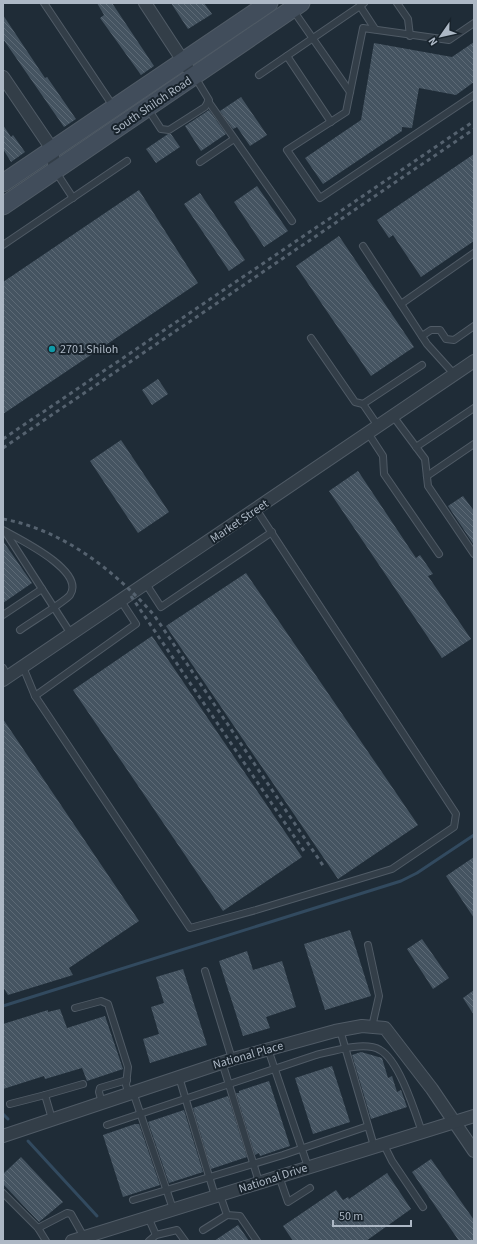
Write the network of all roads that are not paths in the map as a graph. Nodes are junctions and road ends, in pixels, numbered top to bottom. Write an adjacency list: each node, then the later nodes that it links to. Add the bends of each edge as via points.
1 (44, 3): 19 (lane)
2 (145, 3): 12 (street)
3 (269, 3): 12 (main road, South Shiloh Road)
4 (397, 3): 9 (lane, via 408,19)
5 (362, 4): 8 (lane); 10 (lane)
6 (297, 5): 10 (lane); 14 (main road, South Shiloh Road)
7 (474, 23): 9 (lane, via 449,40)
8 (375, 29): 9 (lane); 16 (lane, via 363,28)
9 (410, 36)
10 (313, 38): 11 (lane); 16 (lane)
11 (287, 56): 13 (lane); 21 (lane)
12 (183, 60): 14 (street); 19 (main road, South Shiloh Road)
13 (259, 75)
14 (194, 76): 18 (lane); 20 (main road, South Shiloh Road)
15 (3, 77): 23 (street)
16 (350, 92): 21 (lane, via 346,112)
17 (474, 95): 21 (lane, via 320,198 287,150)
18 (208, 101): 20 (lane, via 205,107 169,130 161,129); 22 (lane)
19 (114, 107): 23 (main road, South Shiloh Road)
20 (147, 108): 26 (main road, South Shiloh Road)
21 (331, 122)
22 (234, 139): 25 (lane); 30 (lane)
23 (52, 150): 26 (street); 27 (main road, South Shiloh Road)
24 (127, 161): 28 (lane)
25 (200, 162)
26 (55, 171): 28 (lane); 29 (main road, South Shiloh Road)
27 (3, 182)
28 (73, 198): 31 (lane)
29 (3, 206)
30 (292, 221)
31 (3, 245)
32 (363, 246): 34 (lane)
33 (474, 253): 34 (lane)
34 (401, 304): 36 (lane)
35 (474, 326): 36 (lane, via 454,340 446,339 440,330 431,330)
36 (422, 336): 40 (lane)
37 (311, 338): 41 (lane, via 356,402)
38 (474, 361): 40 (street, Market Street)
39 (422, 365): 41 (lane)
40 (454, 374): 43 (street, Market Street)
41 (363, 404): 44 (lane)
42 (474, 408): 47 (lane)
43 (393, 416): 44 (street, Market Street); 47 (lane)
44 (378, 426): 45 (street, Market Street)
45 (368, 433): 49 (street, Market Street); 52 (lane, via 383,456 384,474)
46 (474, 444): 48 (lane)
47 (416, 447): 48 (lane, via 425,459)
48 (427, 476): 53 (lane, via 428,486)
49 (256, 509): 51 (lane); 54 (street, Market Street)
50 (4, 530): 55 (lane); 57 (lane, via 54,560 68,574 73,585 70,595)
51 (272, 532): 54 (lane, via 161,607); 63 (lane, via 456,814 454,827 392,869 190,928)
52 (439, 554)
53 (474, 554)
54 (146, 584): 56 (street, Market Street)
55 (42, 589): 57 (lane); 58 (lane)
56 (121, 601): 60 (street, Market Street); 63 (lane, via 136,624)
57 (54, 607): 59 (lane); 60 (lane)
58 (3, 615)
59 (20, 630)
60 (71, 634): 61 (street, Market Street)
61 (23, 667): 62 (street, Market Street); 63 (lane)
62 (5, 675)
63 (35, 696)
64 (368, 945): 67 (lane, via 379,996)
65 (205, 971): 71 (lane)
66 (75, 1008): 74 (lane, via 101,1001 108,1004 128,1067)
67 (372, 1027): 68 (street, National Place); 85 (street, National Place, via 385,1028 432,1089)
68 (340, 1030): 69 (lane); 70 (street, National Place)
69 (344, 1048): 72 (lane); 87 (lane); 88 (lane, via 370,1047 381,1050 391,1059 410,1097)
70 (268, 1049): 71 (street, National Place); 72 (lane)
71 (227, 1061): 73 (street, National Place); 76 (lane)
72 (275, 1069): 76 (lane); 91 (lane)
73 (179, 1077): 77 (street, National Place); 79 (lane)
74 (127, 1080): 77 (lane, via 126,1085); 80 (lane, via 100,1088)
75 (83, 1084): 78 (lane)
76 (229, 1085): 79 (lane); 93 (lane)
77 (131, 1093): 80 (street, National Place); 82 (lane)
78 (45, 1094): 81 (lane); 84 (lane)
79 (186, 1100): 82 (lane); 95 (lane)
80 (102, 1102): 84 (street, National Place)
81 (10, 1104)
82 (141, 1115): 86 (lane); 99 (lane)
83 (474, 1116): 85 (street, National Drive)
84 (52, 1119): 89 (street, National Place)
85 (454, 1123): 88 (street, National Drive); 92 (street, National Place)
86 (107, 1125)
87 (368, 1126): 90 (lane); 91 (lane)
88 (422, 1132): 90 (street, National Drive)
89 (3, 1136)
90 (379, 1144): 94 (street, National Drive); 103 (lane)
91 (302, 1148): 93 (lane); 94 (lane)
92 (474, 1151)
93 (253, 1164): 95 (lane); 97 (lane)
94 (308, 1167): 96 (street, National Drive)
95 (209, 1176): 99 (lane); 101 (lane)
96 (279, 1176): 97 (street, National Drive); 98 (lane, via 288,1202)
97 (259, 1182): 101 (street, National Drive)
98 (310, 1188)
99 (167, 1190): 102 (lane); 104 (lane)
100 (3, 1193): 107 (lane)
101 (217, 1195): 104 (street, National Drive); 105 (lane)
102 (133, 1200)
103 (423, 1207)
104 (173, 1209): 106 (street, National Drive)
105 (227, 1215): 108 (lane); 116 (lane, via 240,1216)
106 (148, 1217): 109 (lane); 111 (street, National Drive)
107 (38, 1228): 110 (lane, via 67,1213 71,1214); 112 (lane)
108 (203, 1230)
109 (156, 1235): 114 (lane); 115 (lane, via 177,1230)
110 (84, 1237): 111 (street, National Drive); 113 (street, National Drive)
111 (101, 1237)
112 (46, 1241)
113 (72, 1241)
114 (149, 1241)
115 (185, 1241)
116 (257, 1241)

